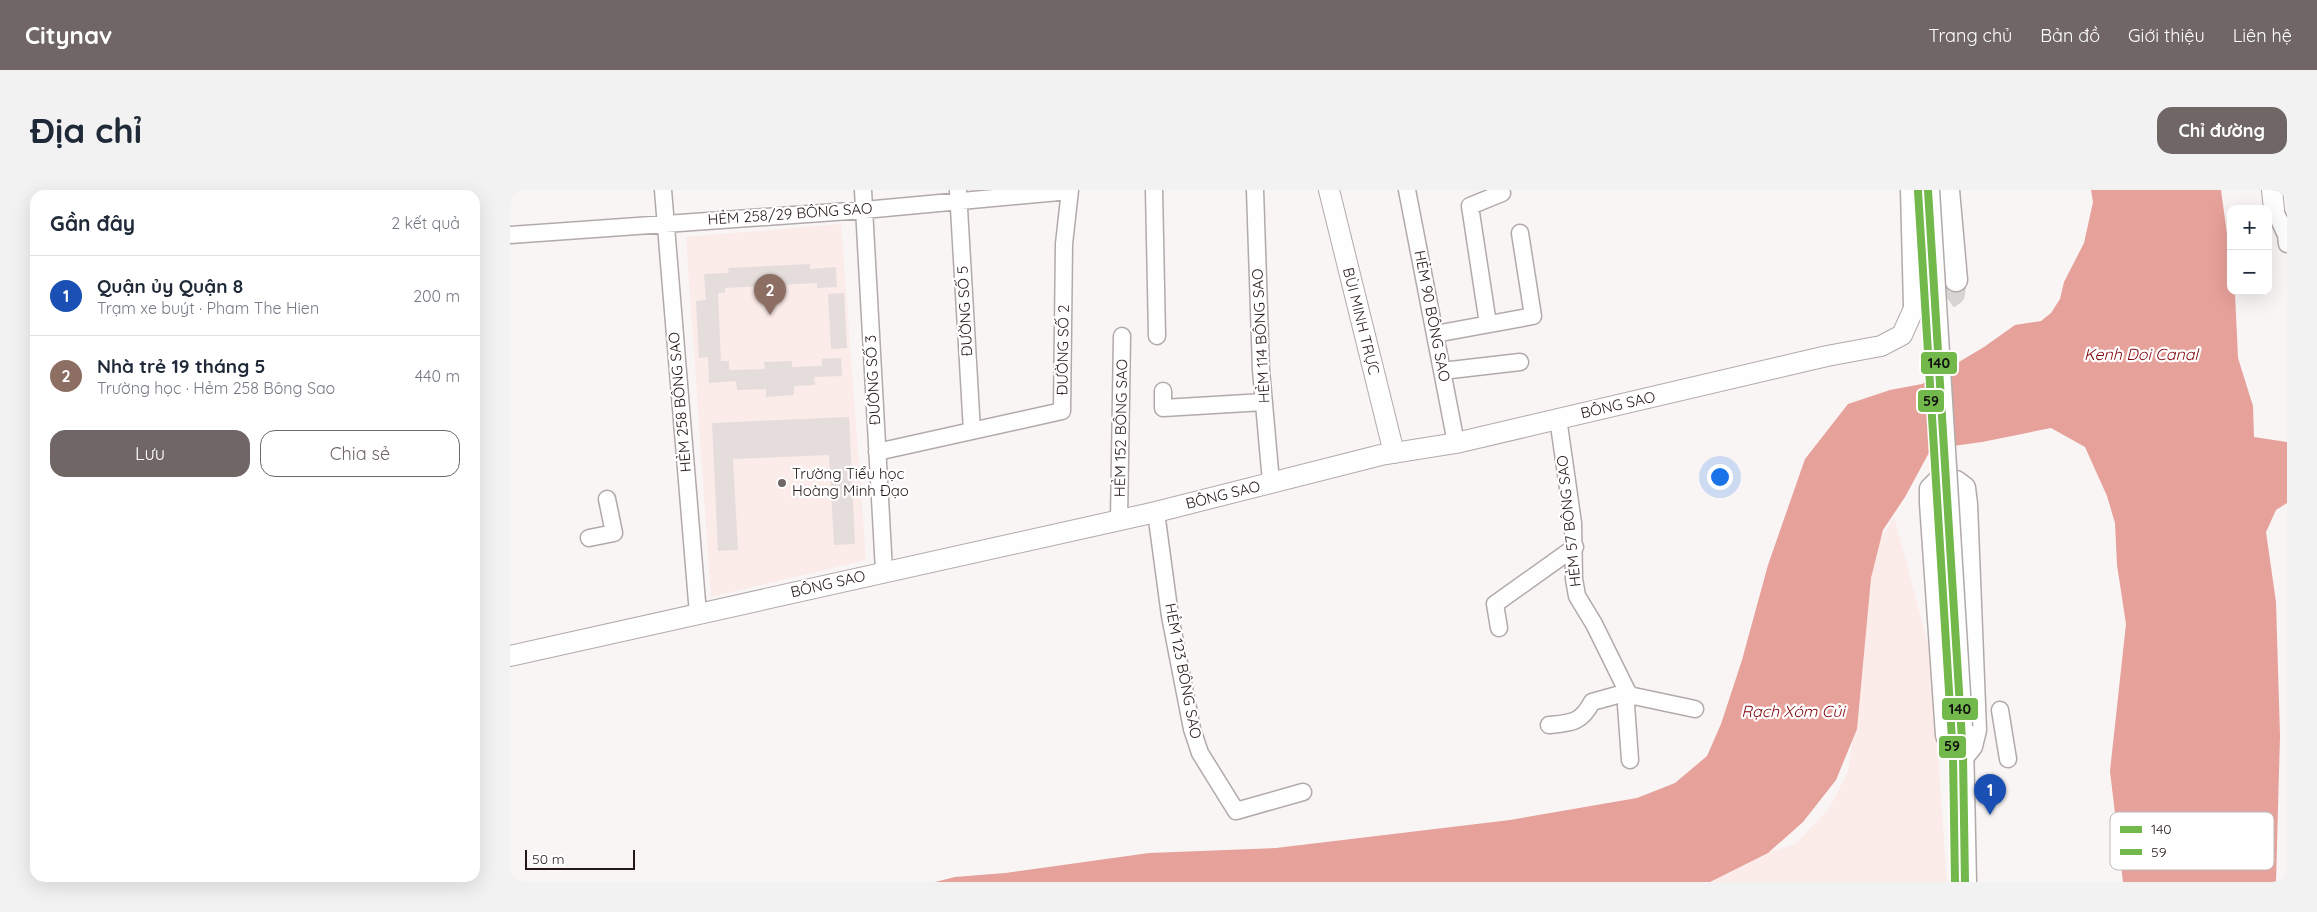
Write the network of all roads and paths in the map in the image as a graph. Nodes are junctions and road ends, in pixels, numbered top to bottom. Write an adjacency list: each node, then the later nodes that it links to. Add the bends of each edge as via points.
1 (663, 190): 15 (street, HẺM 258 BÔNG SAO)
2 (863, 190): 14 (street, ĐƯỜNG SỐ 3)
3 (1154, 190): 24 (street)
4 (1255, 190): 28 (street, HẺM 114 BÔNG SAO)
5 (1329, 190): 33 (street, BÙI MINH TRỰC)
6 (1407, 190): 22 (street, HẺM 90 BÔNG SAO)
7 (1501, 190): 21 (street, via 1502,193 1470,206)
8 (1912, 190): 20 (main road)
9 (1928, 190): 48 (main road, bridge)
10 (1948, 190): 19 (main road)
11 (1070, 191): 12 (street, HẺM 258/29 BÔNG SAO); 30 (street, ĐƯỜNG SỐ 2, via 1064,244 1062,411)
12 (958, 195): 14 (street, HẺM 258/29 BÔNG SAO); 30 (street, ĐƯỜNG SỐ 5)
13 (2273, 199): 18 (street)
14 (864, 210): 15 (street, HẺM 258/29 BÔNG SAO); 32 (street, ĐƯỜNG SỐ 3)
15 (665, 223): 17 (street, HẺM 258/29 BÔNG SAO); 41 (street, HẺM 258 BÔNG SAO)
16 (1520, 233): 21 (street, via 1533,316)
17 (510, 235)
18 (2287, 244)
19 (1956, 280)
20 (1915, 306): 29 (street, BÔNG SAO, via 1902,335 1881,346)
21 (1488, 324): 22 (street)
22 (1435, 334): 26 (street, HẺM 90 BÔNG SAO)
23 (1122, 336): 37 (street, HẺM 152 BÔNG SAO)
24 (1158, 336)
25 (1520, 362): 26 (street)
26 (1442, 371): 31 (street, HẺM 90 BÔNG SAO)
27 (1163, 391): 28 (street, via 1163,408)
28 (1264, 402): 34 (street, HẺM 114 BÔNG SAO)
29 (1558, 418): 31 (street, BÔNG SAO); 39 (street, HẺM 57 BÔNG SAO)
30 (972, 431): 32 (street, ĐƯỜNG SỐ 2)
31 (1456, 443): 33 (street, BÔNG SAO)
32 (877, 452): 40 (street, ĐƯỜNG SỐ 3)
33 (1394, 453): 34 (street, BÔNG SAO)
34 (1271, 482): 36 (street, BÔNG SAO)
35 (607, 499): 38 (street, via 614,532)
36 (1156, 512): 37 (street, BÔNG SAO); 51 (street, HẺM 123 BÔNG SAO, via 1170,616 1192,729 1200,753 1236,811)
37 (1119, 520): 40 (street, BÔNG SAO)
38 (589, 538)
39 (1574, 547): 42 (street, via 1495,604); 44 (street, HẺM 57 BÔNG SAO, via 1577,596)
40 (884, 571): 41 (street, BÔNG SAO)
41 (698, 614): 43 (street, BÔNG SAO)
42 (1499, 628)
43 (510, 656)
44 (1628, 694): 45 (street); 47 (street, via 1592,702 1581,718 1569,723); 50 (street)
45 (1695, 708)
46 (2000, 710): 49 (street)
47 (1548, 725)
48 (1963, 756): 48 (main road, via 1971,746 1975,730 1966,504 1964,488 1956,482 1938,482 1931,489 1930,503 1948,735 1952,746); 52 (main road)
49 (2008, 759)
50 (1630, 760)
51 (1303, 792)
52 (1965, 882)

